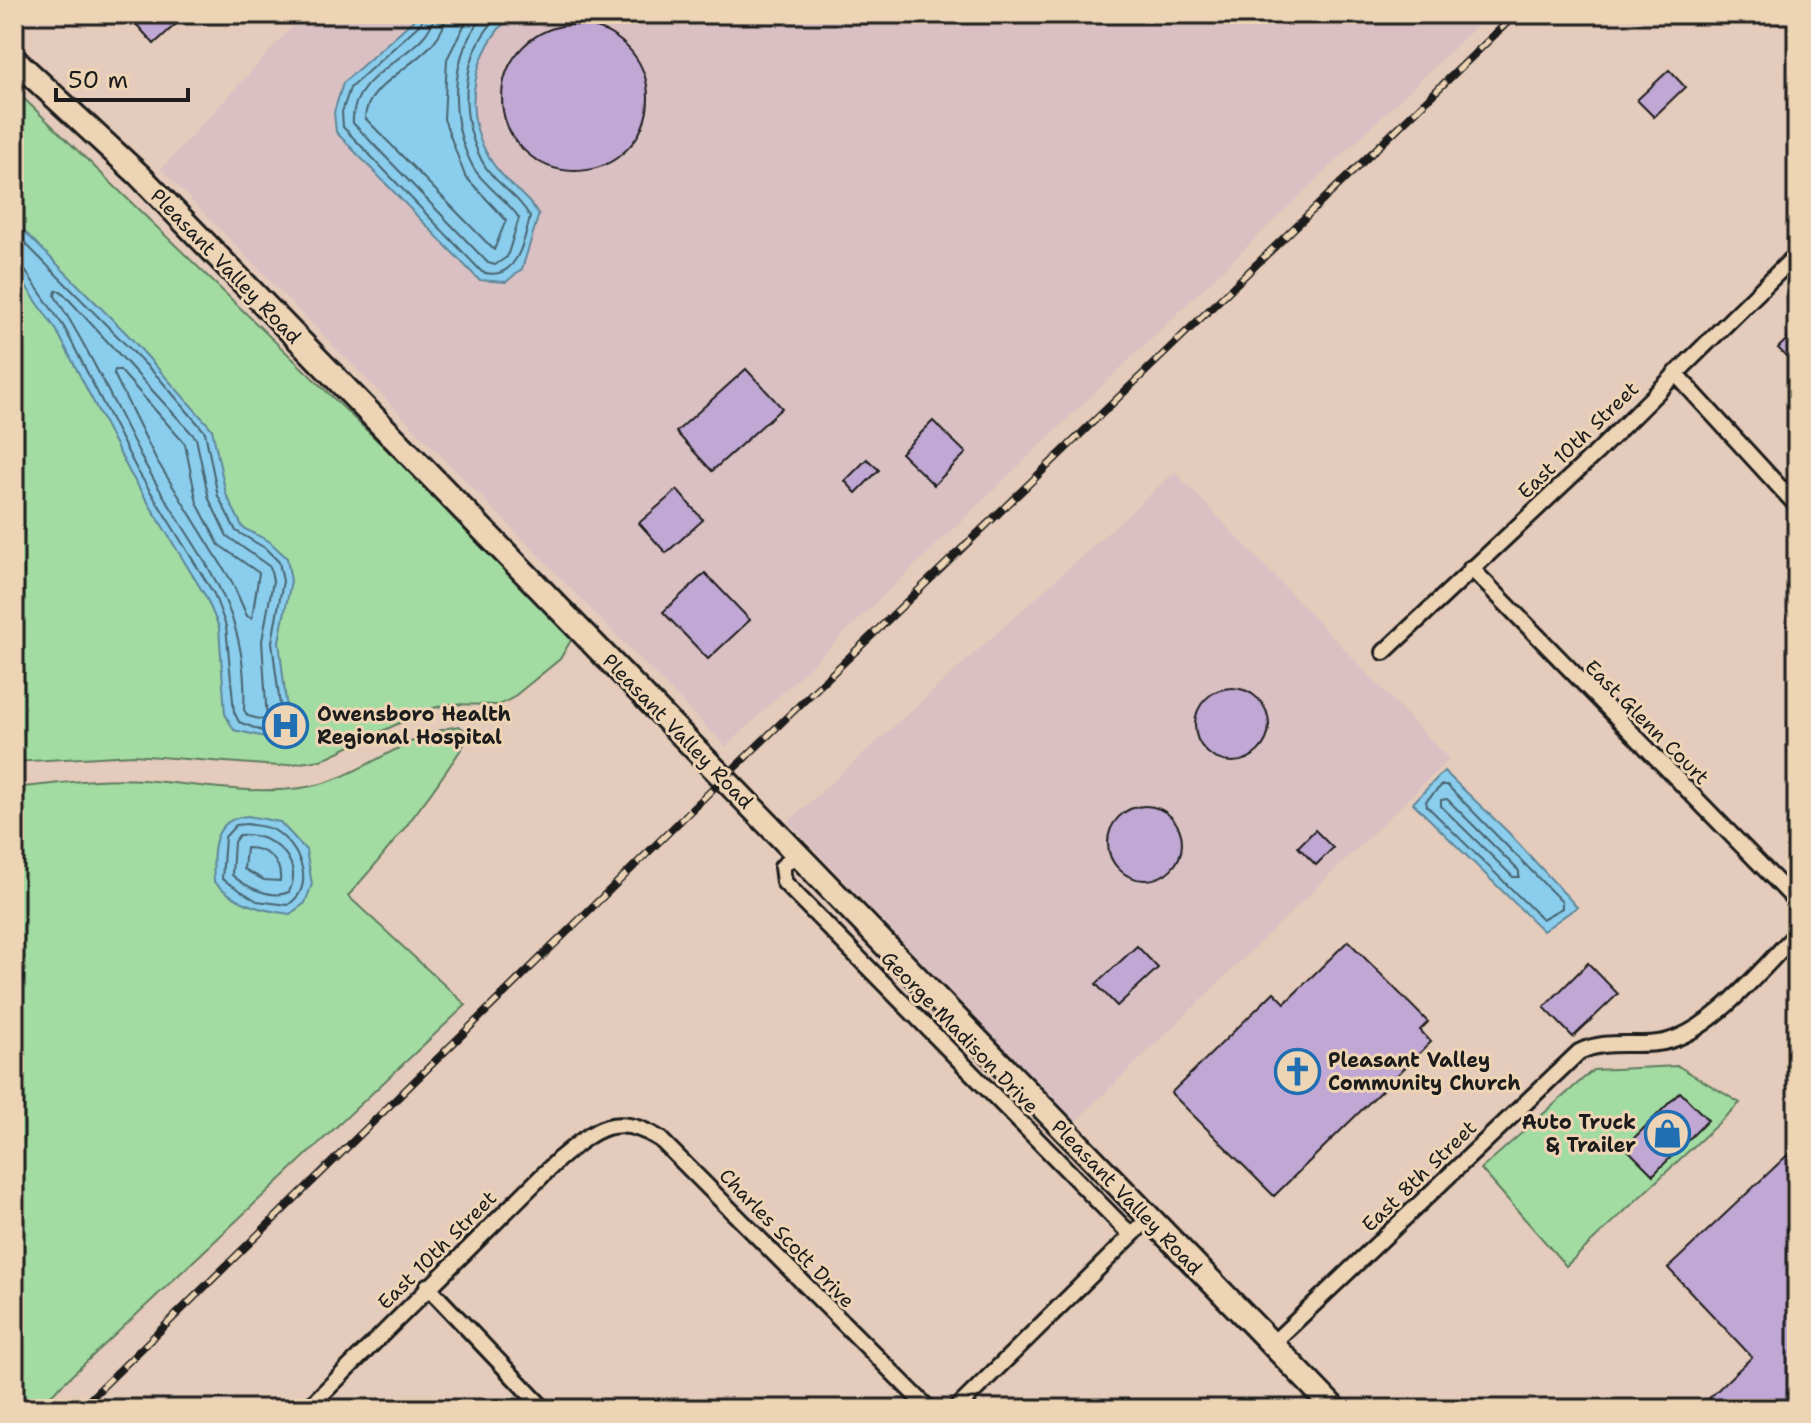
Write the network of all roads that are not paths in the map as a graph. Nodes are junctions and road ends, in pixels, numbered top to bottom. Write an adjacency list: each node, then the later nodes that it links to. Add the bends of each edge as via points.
1 (14, 59): 10 (street, Pleasant Valley Road, via 139,175 795,854)
2 (1797, 254): 3 (street, East 10th Street)
3 (1675, 373): 4 (street); 5 (street, East 10th Street)
4 (1797, 506)
5 (1471, 568): 6 (street, East 10th Street); 7 (street, East Glenn Court)
6 (1384, 652)
7 (1797, 902)
8 (1797, 933): 12 (street, East 8th Street, via 1692,1033 1663,1043 1596,1044 1579,1052)
9 (601, 1128): 11 (street, East 10th Street, via 559,1159); 15 (street, Charles Scott Drive, via 631,1126 660,1139)
10 (1140, 1227): 12 (street, Pleasant Valley Road); 16 (street)
11 (427, 1286): 13 (street, East 10th Street); 14 (street)
12 (1272, 1344): 17 (street, Pleasant Valley Road)
13 (307, 1409)
14 (544, 1409)
15 (929, 1409)
16 (956, 1409)
17 (1335, 1409)

